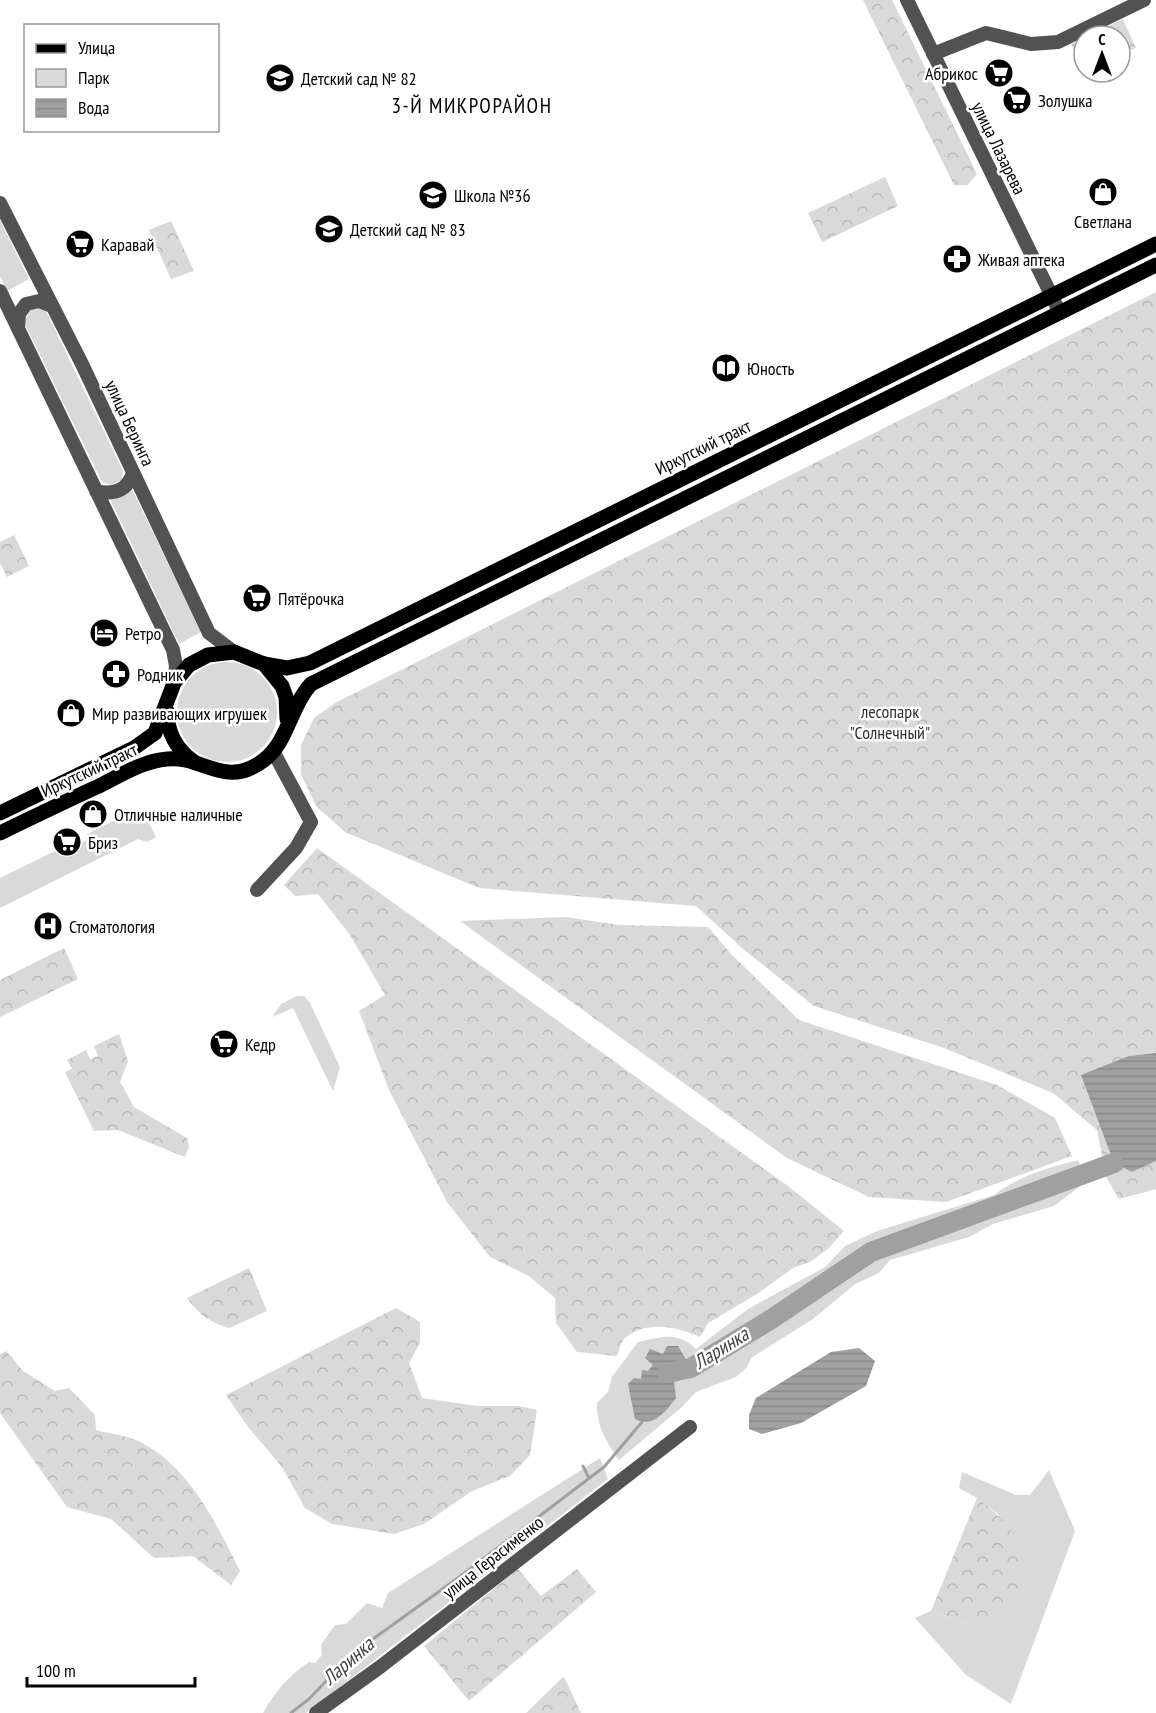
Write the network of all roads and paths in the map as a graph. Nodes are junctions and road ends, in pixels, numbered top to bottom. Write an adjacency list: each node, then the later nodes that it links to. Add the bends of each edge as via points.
1 (907, 0): 3 (street, улица Лазарева)
2 (1144, 0): 3 (street, via 1058,42 1030,44 986,33)
3 (933, 54): 8 (street, улица Лазарева)
4 (0, 203): 9 (street, улица Беринга)
5 (1156, 244): 8 (main road, Иркутский тракт)
6 (1156, 265): 10 (main road, Иркутский тракт)
7 (0, 291): 11 (street)
8 (1052, 296): 10 (street, улица Лазарева); 15 (main road, Иркутский тракт, via 310,663 287,668)
9 (52, 306): 11 (street, via 39,301 26,304 19,314); 12 (street, улица Беринга)
10 (1060, 313): 18 (main road, Иркутский тракт, via 318,680 301,694)
11 (18, 328): 13 (street)
12 (133, 472): 13 (street, via 121,490); 14 (street, улица Беринга, via 209,633)
13 (96, 491): 16 (street, via 172,650)
14 (234, 652): 15 (main road, Иркутский тракт); 16 (main road, Иркутский тракт, via 198,659)
15 (264, 664): 18 (main road, Иркутский тракт, via 282,686)
16 (174, 682): 17 (main road, Иркутский тракт)
17 (167, 702): 20 (main road, Иркутский тракт, via 172,738); 21 (main road, Иркутский тракт, via 155,733 135,748)
18 (287, 722): 19 (main road, Иркутский тракт)
19 (273, 751): 20 (main road, Иркутский тракт, via 247,769 213,771); 23 (street, via 311,822 296,848)
20 (197, 765): 22 (main road, Иркутский тракт, via 182,759 146,763)
21 (0, 813)
22 (0, 833)
23 (257, 890)
24 (690, 1427): 25 (street, улица Герасименко)
25 (316, 1713)

